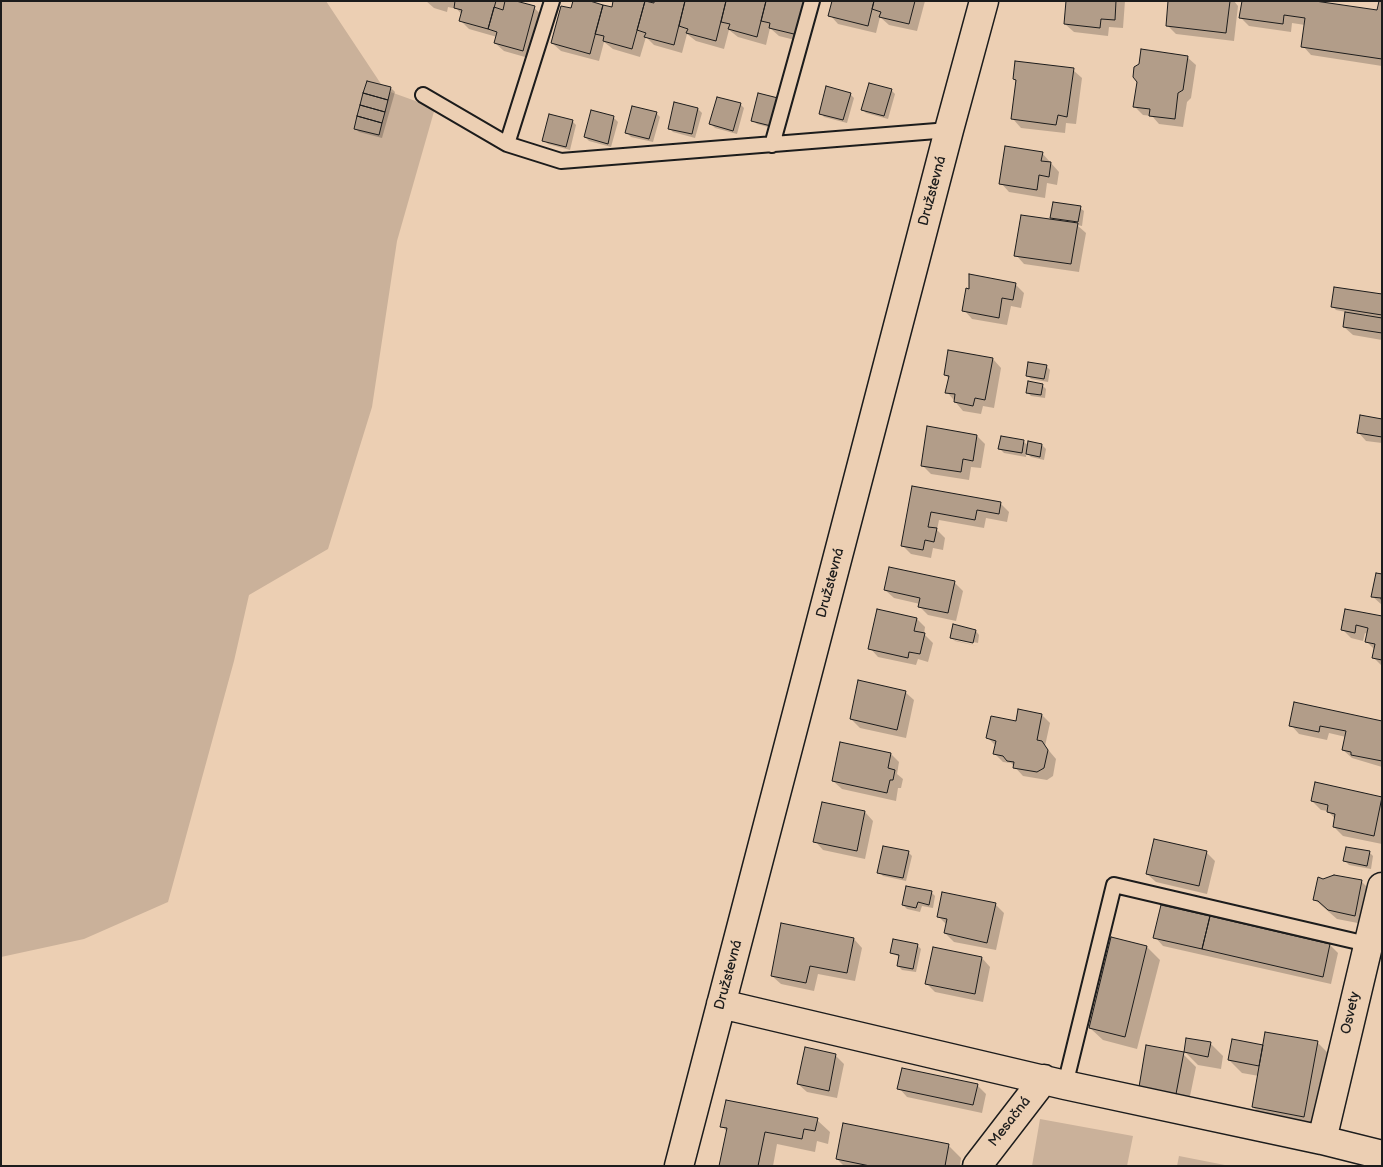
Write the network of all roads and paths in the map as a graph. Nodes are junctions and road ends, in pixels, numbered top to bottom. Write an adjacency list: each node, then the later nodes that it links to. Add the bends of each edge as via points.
1 (552, 1): 6 (lane)
2 (812, 1): 7 (lane)
3 (984, 1): 5 (street, Družstevná)
4 (423, 95): 6 (lane)
5 (949, 130): 7 (lane); 10 (street, Družstevná)
6 (507, 144): 7 (lane, via 561,161)
7 (772, 144)
8 (1382, 887): 9 (street, Osvety)
9 (1367, 944): 11 (lane, via 1114,885); 12 (street, Osvety)
10 (721, 1004): 11 (street); 14 (street, Družstevná)
11 (1054, 1082): 12 (street); 15 (street, Mesačná)
12 (1322, 1140): 13 (street)
13 (1382, 1155)
14 (679, 1166)
15 (977, 1166)

